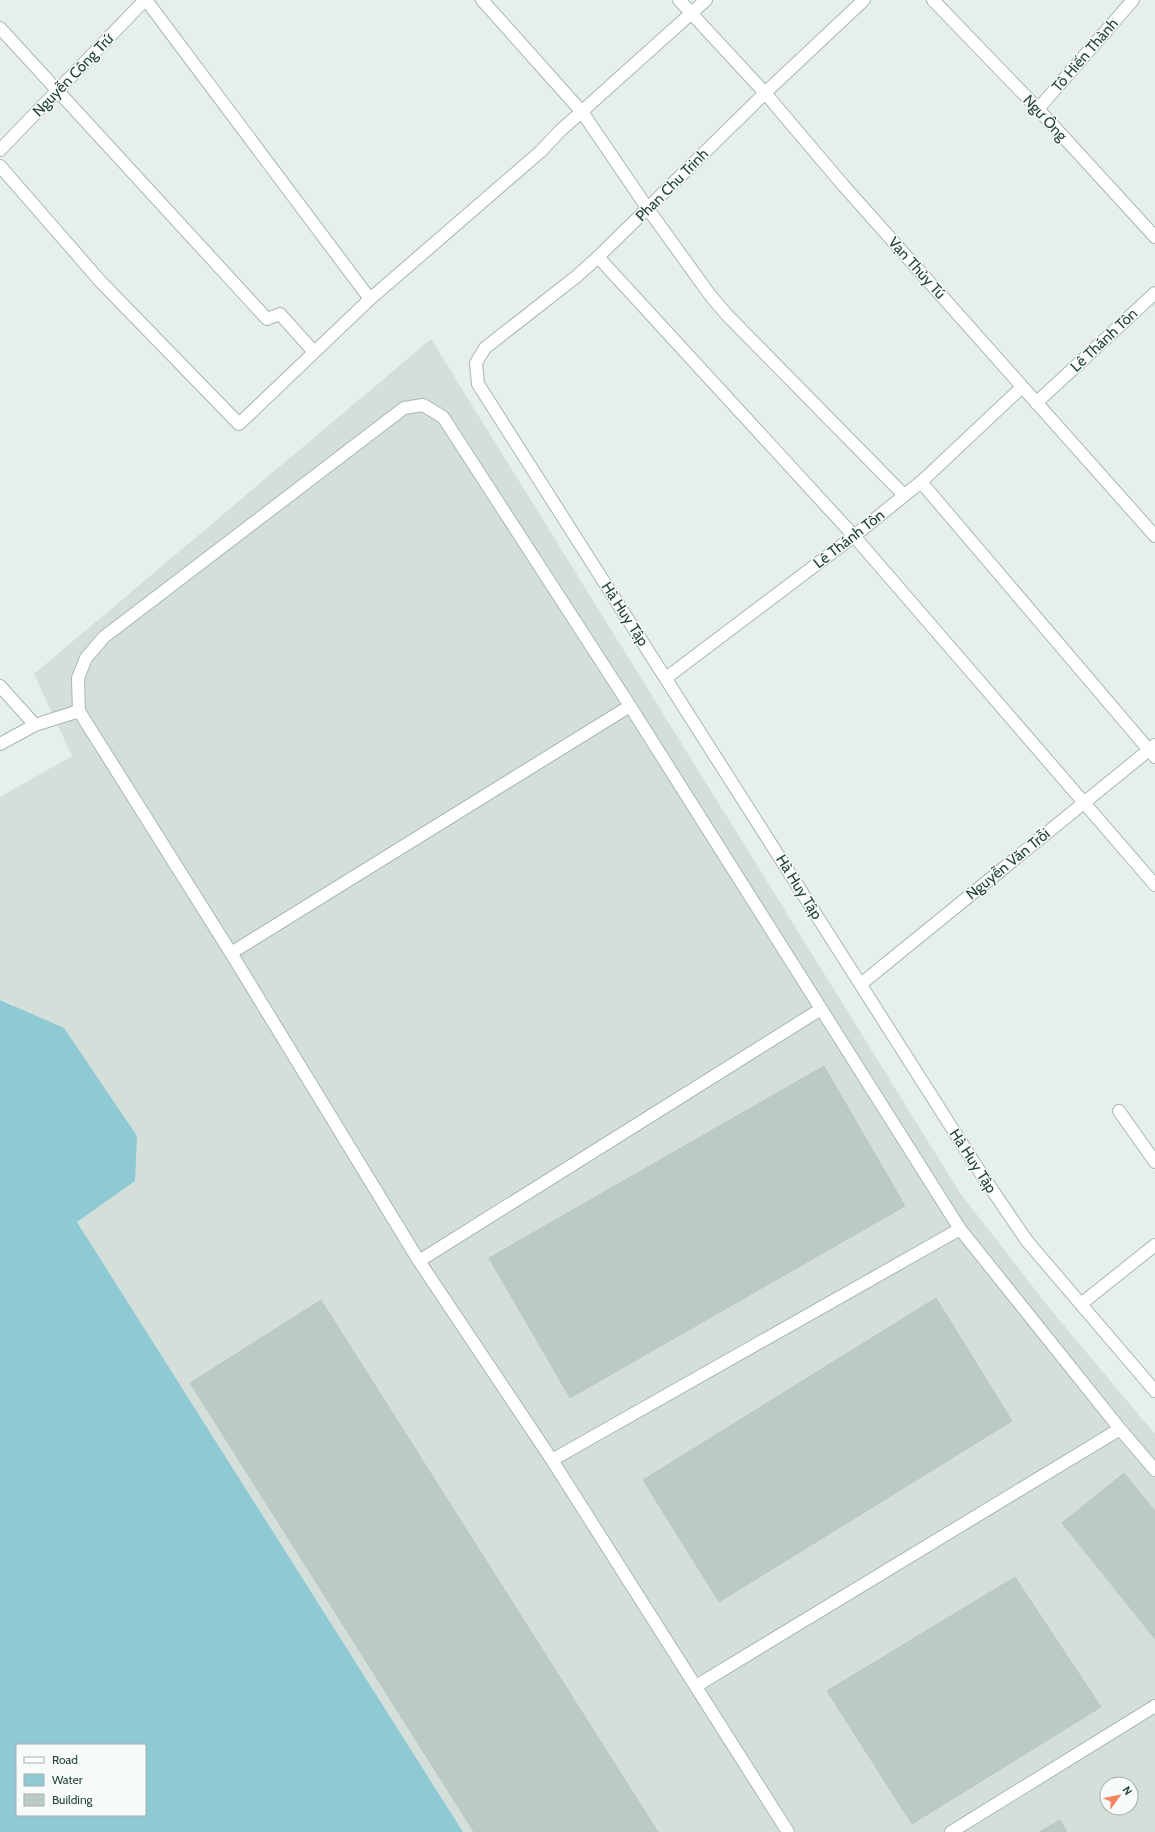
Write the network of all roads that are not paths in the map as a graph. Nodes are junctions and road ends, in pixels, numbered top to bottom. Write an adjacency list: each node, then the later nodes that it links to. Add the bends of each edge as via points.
1 (146, 0): 10 (street, Nguyễn Công Trứ); 20 (street)
2 (482, 0): 13 (street)
3 (679, 0): 8 (street, Vạn Thủy Tú)
4 (706, 0): 8 (street)
5 (864, 0): 11 (street, Phan Chu Trinh)
6 (933, 0): 12 (street, Ngư Ông)
7 (1133, 0): 12 (street, Tô Hiến Thành)
8 (691, 14): 11 (street, Vạn Thủy Tú); 13 (street)
9 (0, 28): 10 (street)
10 (58, 90): 14 (street, Nguyễn Công Trứ); 21 (street, via 267,318 280,314)
11 (764, 93): 16 (street, Phan Chu Trinh); 23 (street, Vạn Thủy Tú)
12 (1038, 109): 17 (street, Ngư Ông)
13 (582, 112): 16 (street); 20 (street, via 540,152)
14 (0, 150)
15 (0, 166): 21 (street, via 100,281 239,424)
16 (648, 209): 18 (street, Phan Chu Trinh); 26 (street, via 710,295 727,314)
17 (1155, 237)
18 (598, 257): 22 (street, Phan Chu Trinh, via 485,348); 27 (street)
19 (1155, 293): 24 (street, Lê Thánh Tôn)
20 (370, 299): 21 (street)
21 (314, 352)
22 (476, 363): 29 (street, Hà Huy Tập, via 478,384)
23 (1022, 386): 24 (street, Vạn Thủy Tú); 25 (street, Lê Thánh Tôn)
24 (1036, 403): 28 (street, Vạn Thủy Tú)
25 (921, 482): 26 (street, Lê Thánh Tôn); 35 (street)
26 (904, 495): 27 (street, Lê Thánh Tôn)
27 (854, 536): 29 (street, Lê Thánh Tôn); 36 (street)
28 (1155, 536)
29 (666, 678): 39 (street, Hà Huy Tập)
30 (0, 686): 33 (street)
31 (630, 706): 32 (street, via 443,417 423,405 404,408 104,637 86,658 78,678); 38 (street); 40 (street)
32 (79, 711): 33 (street); 38 (street)
33 (35, 725): 34 (street)
34 (0, 744)
35 (1153, 751): 36 (street, Nguyễn Văn Trỗi)
36 (1083, 803): 37 (street); 39 (street, Nguyễn Văn Trỗi)
37 (1155, 885)
38 (232, 953): 45 (street)
39 (860, 984): 46 (street, Hà Huy Tập, via 1027,1241)
40 (822, 1009): 43 (street); 45 (street)
41 (1119, 1111): 42 (street)
42 (1155, 1162)
43 (960, 1229): 48 (street); 49 (street)
44 (1155, 1245): 46 (street)
45 (419, 1261): 49 (street)
46 (1081, 1304): 47 (street, Hà Huy Tập)
47 (1155, 1391)
48 (1120, 1429): 50 (street); 51 (street)
49 (552, 1460): 51 (street)
50 (1155, 1470)
51 (696, 1686): 53 (street)
52 (1155, 1706): 54 (street)
53 (788, 1832)
54 (951, 1832)

